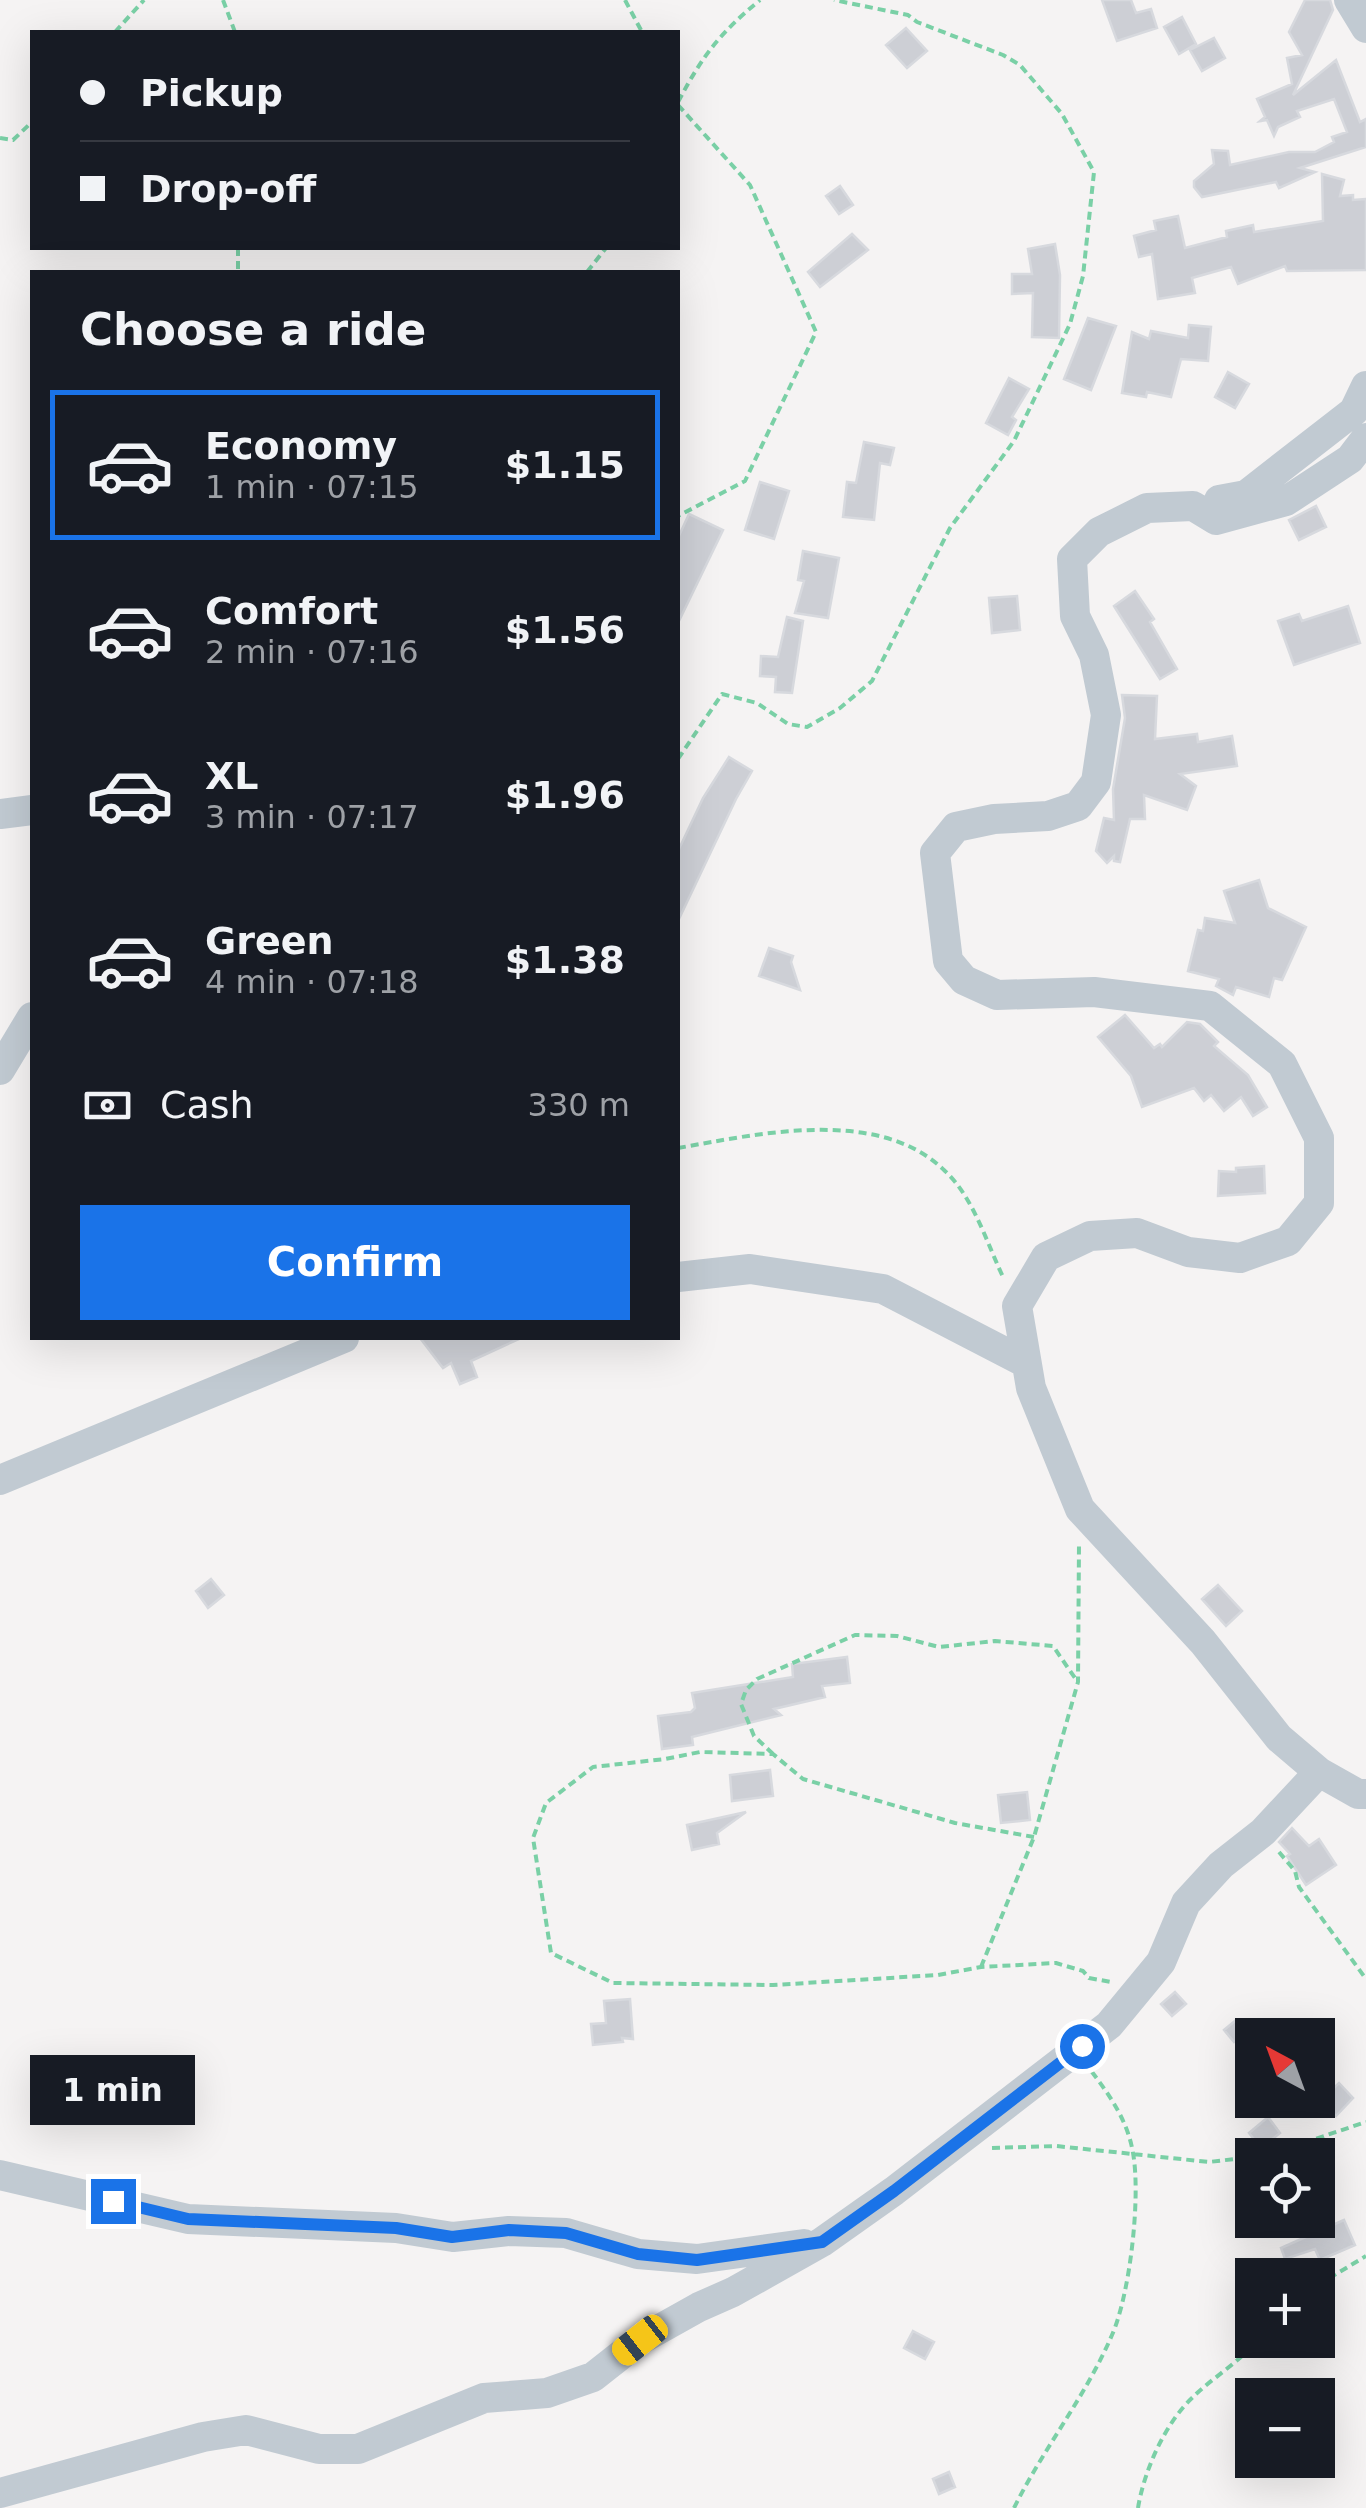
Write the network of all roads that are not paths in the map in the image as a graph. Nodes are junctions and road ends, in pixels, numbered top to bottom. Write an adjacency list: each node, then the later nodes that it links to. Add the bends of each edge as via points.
1 (1349, 0): 2 (street)
2 (1366, 28)
3 (1366, 386): 5 (street, via 1354,411 1246,494)
4 (1366, 438): 5 (street, via 1350,458 1286,501 1216,520)
5 (1193, 506): 12 (street, via 1147,508 1099,532 1072,559 1075,616 1094,656 1106,716 1096,782 1078,806 1048,816 956,827 936,853 948,962 964,980 998,995 1094,992 1210,1006 1282,1064 1319,1138 1319,1203 1288,1241 1240,1258 1188,1252 1137,1233 1090,1236 1046,1257 1016,1306)
6 (30, 810): 7 (street)
7 (0, 814)
8 (30, 1020): 9 (street)
9 (0, 1070)
10 (680, 1277): 12 (street, via 750,1268 883,1289)
11 (339, 1340): 13 (street)
12 (1026, 1363): 14 (street, via 1080,1509 1204,1642 1279,1738)
13 (0, 1480)
14 (1319, 1772): 15 (street); 17 (street, via 1186,1903 1160,1962 1109,2025)
15 (1366, 1794)
16 (0, 2175): 17 (street, via 188,2219 396,2228 452,2237 566,2233 638,2254 697,2260)
17 (822, 2242): 18 (street, via 640,2340 593,2376 547,2393 484,2398 358,2449 319,2449 246,2430)
18 (0, 2493)

